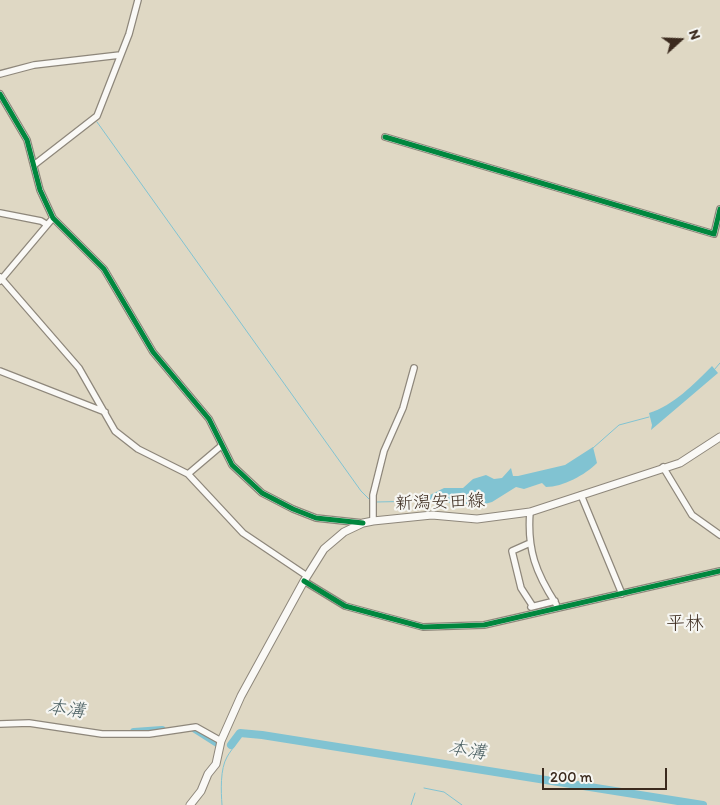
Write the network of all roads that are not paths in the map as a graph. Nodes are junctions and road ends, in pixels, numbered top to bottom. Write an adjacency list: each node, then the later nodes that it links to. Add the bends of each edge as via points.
1 (138, 0): 2 (street)
2 (120, 56): 3 (street, via 34,65); 6 (street, via 97,116)
3 (0, 74)
4 (0, 93): 6 (street, via 27,140)
5 (385, 137): 7 (street, via 714,234)
6 (34, 165): 9 (street, via 40,190)
7 (720, 210)
8 (0, 213): 10 (street)
9 (53, 218): 10 (street); 16 (street, via 104,269 157,357 209,418)
10 (46, 224): 11 (street)
11 (1, 279): 14 (street, via 79,368)
12 (414, 368): 21 (street, via 403,408 384,451 373,496)
13 (0, 370): 14 (street)
14 (104, 412): 18 (street, via 122,438)
15 (720, 437): 17 (main road, 新潟安田線, via 690,458)
16 (221, 446): 18 (street); 22 (street, via 236,470 270,497 316,518)
17 (663, 467): 19 (main road, 新潟安田線); 23 (street, via 692,515)
18 (188, 474): 26 (street, via 242,533)
19 (581, 495): 20 (main road, 新潟安田線); 27 (street)
20 (530, 512): 21 (main road, 新潟安田線, via 476,519 432,516); 24 (street)
21 (373, 521): 22 (main road, 新潟安田線)
22 (363, 522): 26 (main road, 新潟安田線, via 344,532 324,549)
23 (720, 535)
24 (530, 543): 28 (street, via 540,578); 28 (street, via 512,550 520,588 531,607)
25 (720, 571): 27 (street)
26 (305, 578): 29 (street, via 345,606 423,627 484,625); 31 (main road, 新潟安田線, via 241,696)
27 (622, 594): 29 (street)
28 (555, 601): 29 (street)
29 (559, 608)
30 (0, 724): 31 (street, via 29,723 102,734 150,734 196,727)
31 (221, 741): 32 (main road, 新潟安田線, via 216,764)
32 (190, 805)

